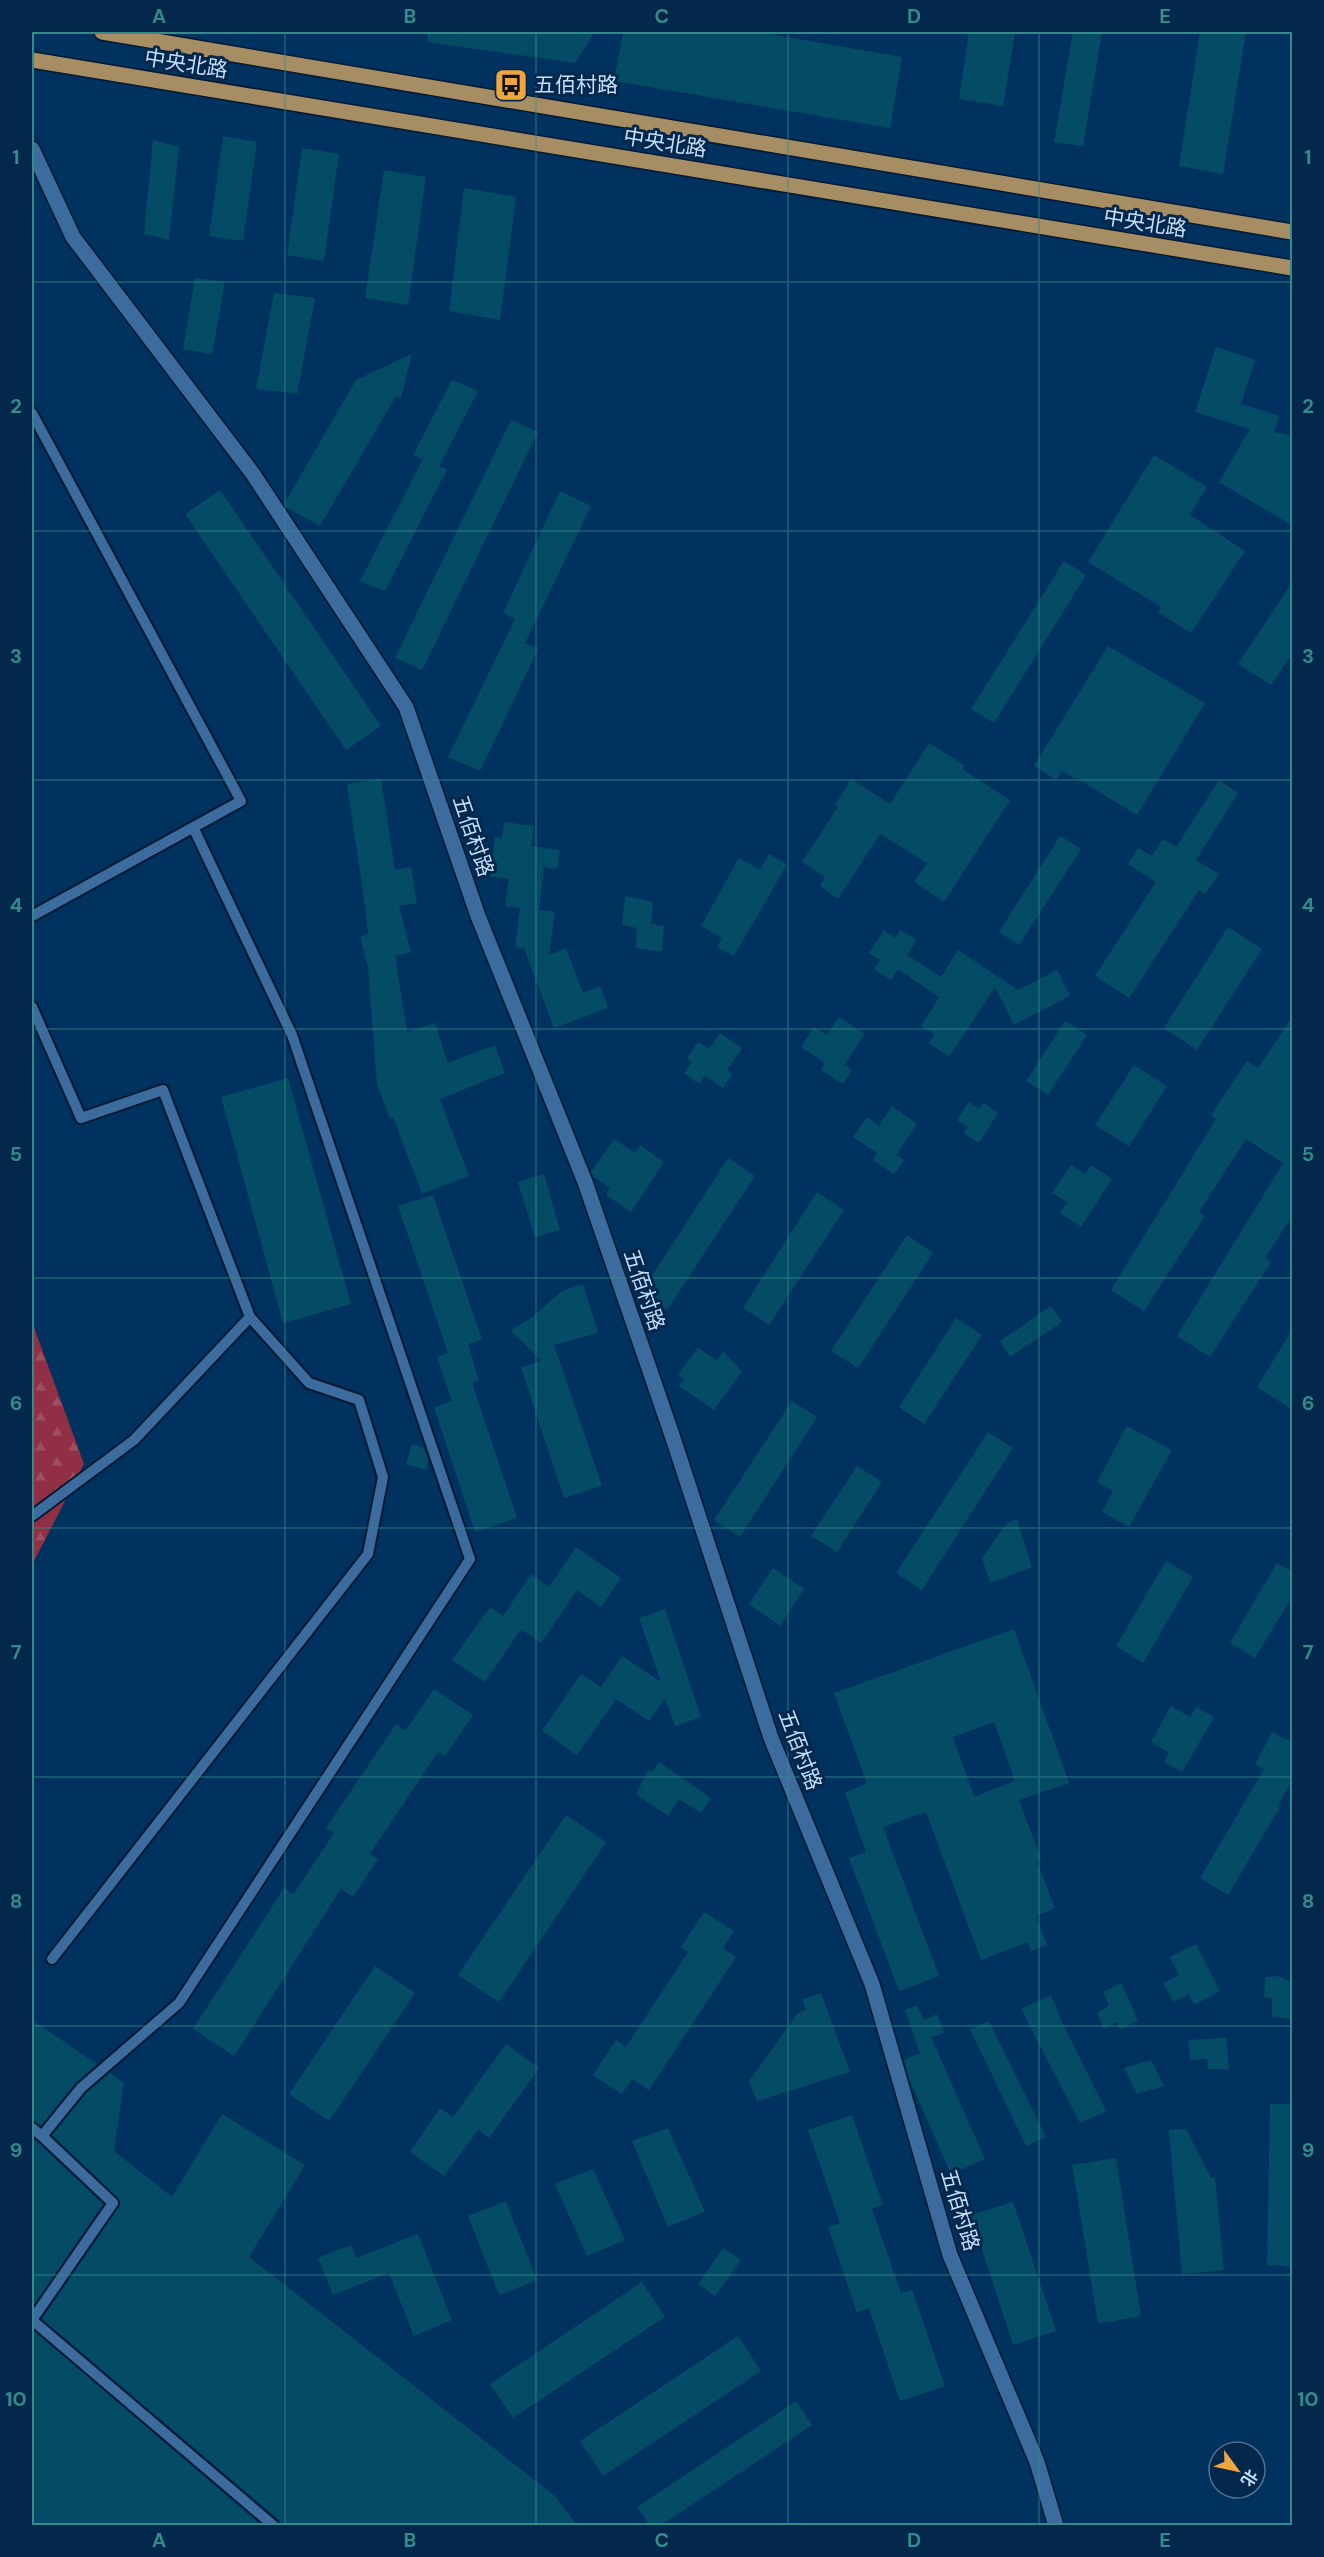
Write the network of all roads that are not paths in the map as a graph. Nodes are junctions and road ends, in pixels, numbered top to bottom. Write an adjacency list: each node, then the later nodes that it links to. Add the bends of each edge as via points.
1 (102, 32): 4 (main road, 中央北路)
2 (32, 60): 5 (main road, 中央北路)
3 (32, 149): 17 (street, 五佰村路, via 73,237 253,474 406,707 478,916 588,1193 771,1738 872,1984 951,2255 1037,2462)
4 (1293, 232)
5 (1293, 268)
6 (32, 413): 7 (lane, via 241,801)
7 (193, 827): 8 (lane); 14 (lane, via 292,1035 470,1560 179,2003 81,2088)
8 (32, 916)
9 (32, 1006): 10 (lane, via 81,1118 163,1090)
10 (250, 1317): 11 (lane, via 134,1440); 12 (lane, via 309,1383 359,1400 383,1477 368,1554)
11 (32, 1516)
12 (52, 1959)
13 (32, 2128): 14 (lane)
14 (42, 2136): 15 (lane, via 113,2203)
15 (32, 2320): 16 (lane)
16 (274, 2526)
17 (1056, 2526)

